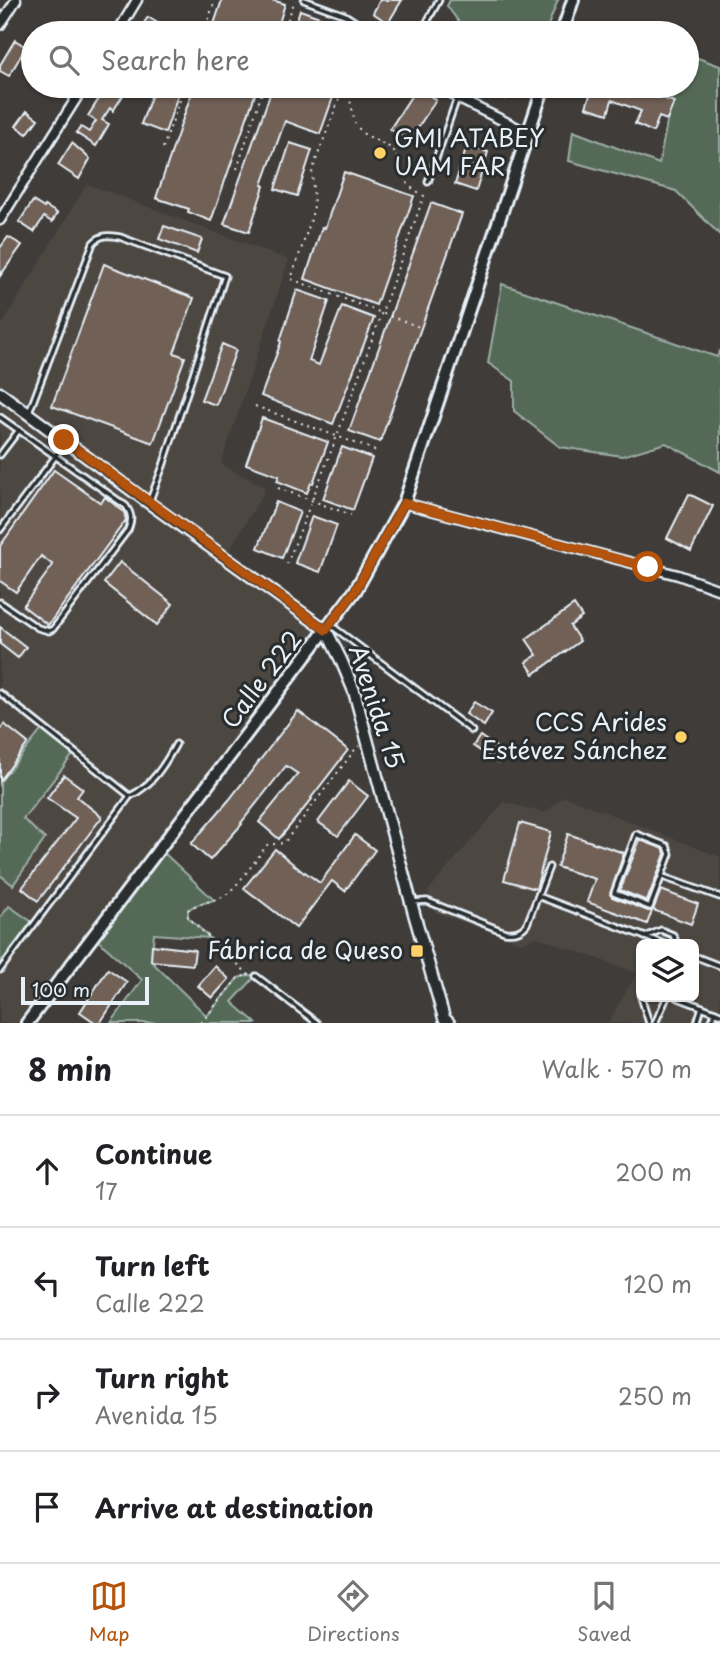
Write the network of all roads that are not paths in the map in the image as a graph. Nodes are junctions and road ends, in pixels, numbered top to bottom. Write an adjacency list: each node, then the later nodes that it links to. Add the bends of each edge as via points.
1 (16, 0): 10 (street)
2 (137, 0): 6 (street)
3 (304, 0): 7 (lane)
4 (439, 0): 8 (lane)
5 (573, 0): 9 (main road)
6 (124, 21)
7 (354, 21)
8 (428, 21)
9 (566, 21)
10 (0, 25)
11 (76, 98): 16 (street)
12 (457, 98): 14 (street); 15 (lane)
13 (540, 98): 14 (main road, Calle 222)
14 (528, 133): 25 (main road, Calle 222)
15 (428, 182)
16 (0, 220)
17 (0, 393): 18 (street, Avenida 15)
18 (28, 413): 21 (street, Avenida 15); 24 (lane, via 97,238 105,234 120,237 225,276)
19 (0, 417): 20 (lane)
20 (19, 430): 22 (lane); 23 (lane)
21 (64, 440): 23 (lane); 24 (street, Avenida 15)
22 (0, 455)
23 (55, 457): 26 (lane); 28 (lane, via 126,506 132,521 53,629 38,628)
24 (149, 503): 29 (street, Avenida 15)
25 (404, 503): 27 (street); 29 (main road, Calle 222, via 355,591)
26 (0, 530)
27 (720, 590)
28 (0, 602)
29 (328, 628): 31 (lane); 38 (street, Avenida 15, via 354,691); 52 (main road, Calle 222)
30 (0, 693): 33 (lane)
31 (472, 731)
32 (176, 744): 33 (lane, via 148,784)
33 (130, 796): 44 (lane)
34 (549, 867): 36 (lane)
35 (662, 876): 35 (lane, via 670,854 667,846 636,834 614,893 650,907); 37 (lane)
36 (538, 896): 38 (lane, via 527,925 515,933 427,901); 39 (lane)
37 (720, 897)
38 (411, 903): 51 (street, Avenida 15)
39 (645, 937): 40 (lane); 41 (lane, via 661,930)
40 (650, 939)
41 (675, 939)
42 (699, 958): 43 (lane)
43 (720, 966)
44 (0, 970)
45 (256, 976): 53 (lane)
46 (643, 1002): 54 (lane)
47 (665, 1002): 55 (lane)
48 (689, 1002): 49 (lane)
49 (702, 1007): 50 (lane); 56 (lane)
50 (718, 1013): 57 (lane)
51 (445, 1022)
52 (27, 1023)
53 (317, 1023)
54 (649, 1023)
55 (655, 1023)
56 (697, 1023)
57 (711, 1023)

